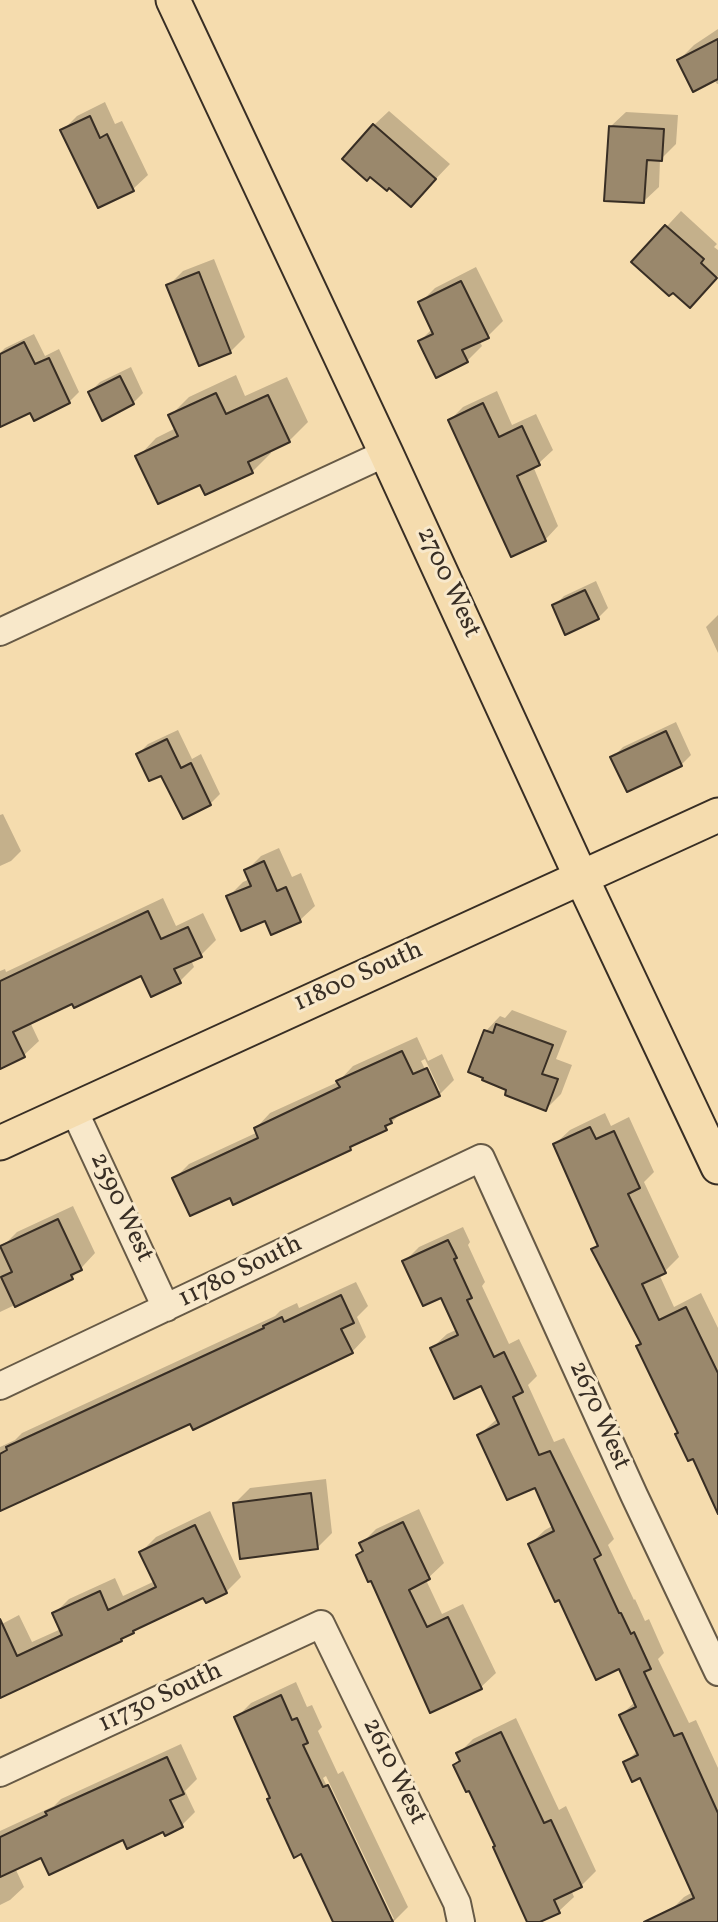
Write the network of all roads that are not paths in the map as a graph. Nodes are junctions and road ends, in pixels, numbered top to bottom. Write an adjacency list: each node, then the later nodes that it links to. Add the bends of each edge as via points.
1 (173, 0): 2 (main road, 2700 West)
2 (386, 453): 3 (street); 5 (main road, 2700 West)
3 (0, 632)
4 (718, 815): 5 (main road, 11800 South)
5 (581, 877): 6 (main road, 11800 South); 9 (main road, 2700 West)
6 (73, 1108): 7 (main road, 11800 South); 10 (street, 2590 West)
7 (0, 1143)
8 (481, 1158): 10 (street, 11780 South); 13 (street, 2670 West)
9 (718, 1167)
10 (166, 1308): 11 (street, 11780 South)
11 (0, 1386)
12 (321, 1625): 14 (street, 11730 South); 15 (street, 2610 West, via 457,1903)
13 (718, 1672)
14 (0, 1773)
15 (461, 1922)

